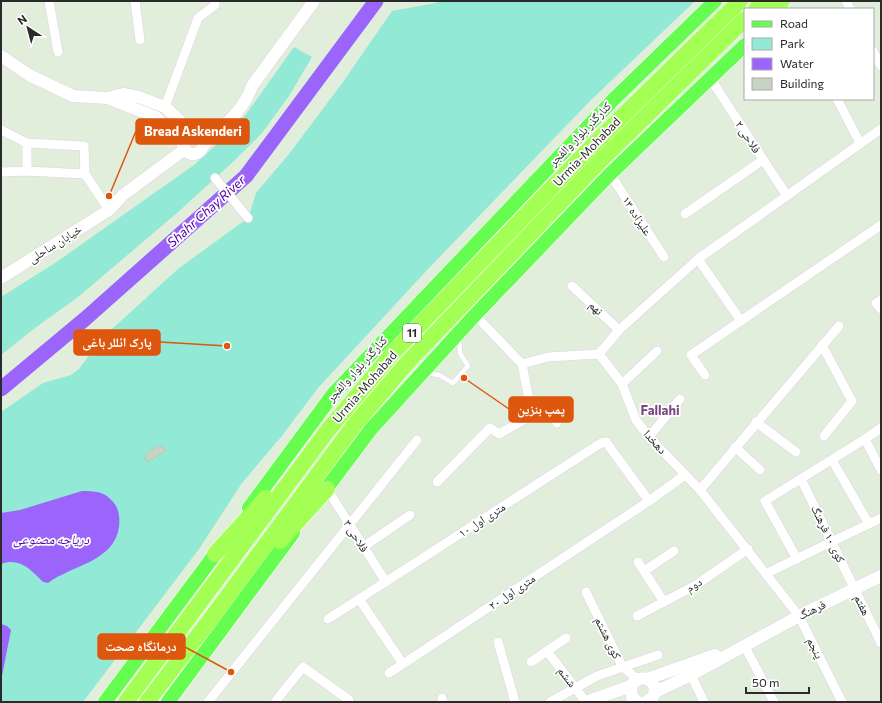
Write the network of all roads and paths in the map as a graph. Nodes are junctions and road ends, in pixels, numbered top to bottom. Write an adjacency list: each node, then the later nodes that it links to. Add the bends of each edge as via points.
1 (49, 1): 10 (street)
2 (135, 1): 8 (street)
3 (215, 1): 17 (street, via 215,5 198,18)
4 (314, 1): 20 (street, via 231,119)
5 (715, 1): 82 (main road, کنارگذر بلوار والفجر / 11, via 612,100 334,393)
6 (740, 1): 58 (highway, Urmia-Mohabad / 11, via 581,158 393,353)
7 (744, 20): 95 (highway, Urmia-Mohabad / 11, via 600,161 407,364 355,424)
8 (140, 40)
9 (744, 46): 14 (main road)
10 (58, 52)
11 (874, 53): 13 (street)
12 (1, 56): 15 (street, via 29,75 73,96)
13 (881, 66)
14 (710, 78): 24 (street, فلاحی ۲); 28 (main road)
15 (107, 98): 17 (street, via 123,94); 23 (street, via 156,117)
16 (838, 100): 21 (street)
17 (165, 107): 20 (street)
18 (1, 130): 22 (street)
19 (880, 132): 21 (street)
20 (199, 139): 23 (street, via 186,137); 23 (street, via 200,152)
21 (860, 143): 30 (street)
22 (27, 144): 25 (street); 27 (street, via 84,146)
23 (186, 149): 31 (street, خیابان ساحلی, via 123,195)
24 (763, 160): 30 (street, فلاحی ۲); 32 (street)
25 (27, 171): 26 (street); 27 (street)
26 (1, 172)
27 (85, 174): 31 (street)
28 (610, 174): 35 (street, ۱۳ علیزاده); 41 (main road)
29 (215, 178): 33 (street)
30 (787, 196): 36 (street)
31 (109, 210): 37 (street, خیابان ساحلی)
32 (685, 214)
33 (248, 218)
34 (881, 225): 42 (street)
35 (664, 257)
36 (698, 259): 42 (street); 44 (street)
37 (1, 278)
38 (572, 286): 44 (street, نهم)
39 (881, 300): 40 (street, via 876,303)
40 (881, 309)
41 (475, 315): 45 (main road); 49 (street)
42 (741, 321): 51 (street, via 692,355)
43 (838, 326): 46 (street)
44 (619, 330): 48 (street)
45 (459, 334): 50 (main road); 50 (lane, via 460,353 468,366 453,383 439,375)
46 (822, 344): 55 (street); 59 (street, via 852,401)
47 (657, 351): 52 (street)
48 (599, 354): 49 (street, via 548,357); 52 (street, دهخدا)
49 (522, 364): 54 (street)
50 (421, 373): 71 (main road, via 371,429)
51 (704, 375)
52 (622, 384): 60 (street, دهخدا, via 636,420)
53 (680, 399): 60 (street)
54 (532, 415): 56 (street, via 548,406); 70 (street, via 499,434 490,428)
55 (756, 422): 63 (street); 64 (street)
56 (558, 423)
57 (881, 428): 61 (street)
58 (328, 430): 82 (highway); 114 (highway, Urmia-Mohabad / 11)
59 (824, 436)
60 (649, 437): 68 (street, دهخدا)
61 (865, 439): 65 (street); 67 (street)
62 (418, 440): 77 (street)
63 (735, 447): 66 (street); 72 (street)
64 (796, 452)
65 (832, 460): 69 (street); 76 (street)
66 (760, 470)
67 (881, 470)
68 (685, 475): 72 (street, دهخدا); 73 (street, ۲۰ متری اول)
69 (801, 479): 78 (street, کوی ۱۰ فرهنگ); 83 (street, via 765,501)
70 (437, 482)
71 (327, 489): 77 (street, فلاحی ۳); 95 (highway); 116 (main road)
72 (700, 490): 80 (street, دهخدا)
73 (649, 501): 88 (street, ۱۰ متری اول, via 606,442); 104 (street, ۲۰ متری اول)
74 (410, 515): 79 (street)
75 (881, 518): 76 (street)
76 (869, 524): 78 (street)
77 (349, 525): 79 (street, فلاحی ۳); 112 (street)
78 (832, 542): 83 (street); 89 (street, کوی ۱۰ فرهنگ)
79 (363, 547): 88 (street, فلاحی ۳)
80 (748, 549): 86 (street, دهخدا); 92 (street, دوم, via 696,585)
81 (674, 551): 85 (street)
82 (215, 554): 113 (main road, کنارگذر بلوار والفجر / 11)
83 (797, 559): 86 (street)
84 (638, 562): 85 (street)
85 (644, 571): 92 (street)
86 (767, 573): 94 (street, دهخدا)
87 (881, 576): 89 (street, فرهنگ)
88 (386, 582): 91 (street, ۱۰ متری اول)
89 (854, 589): 94 (street, فرهنگ); 99 (street, هفتم)
90 (586, 592): 105 (street, کوی هشتم)
91 (359, 599): 96 (street, ۱۰ متری اول); 104 (street)
92 (664, 602): 93 (street, دوم)
93 (637, 616)
94 (800, 616): 100 (street, فرهنگ); 123 (street, پنجم)
95 (212, 617): 115 (highway, Urmia-Mohabad / 11)
96 (328, 619)
97 (566, 638): 101 (street)
98 (498, 642): 118 (street)
99 (881, 643)
100 (744, 645): 107 (street, فرهنگ); 108 (street, فرهنگ); 122 (street)
101 (547, 651): 103 (street); 109 (street, ششم)
102 (658, 655): 105 (street)
103 (531, 662)
104 (403, 664): 106 (street, ۲۰ متری اول)
105 (622, 666): 108 (street, کوی هشتم); 109 (street)
106 (389, 673)
107 (691, 676): 110 (street, فرهنگ); 121 (street)
108 (638, 681): 110 (street, via 630,693); 110 (street, via 654,684); 120 (street, فرهنگ)
109 (575, 688): 119 (street); 120 (street, ششم)
110 (644, 699)
111 (349, 700): 117 (street, via 303,667)
112 (212, 701)
113 (105, 702)
114 (126, 702)
115 (147, 702)
116 (168, 702)
117 (275, 702)
118 (515, 702)
119 (550, 702)
120 (586, 702)
121 (704, 702)
122 (774, 702)
123 (842, 702)

